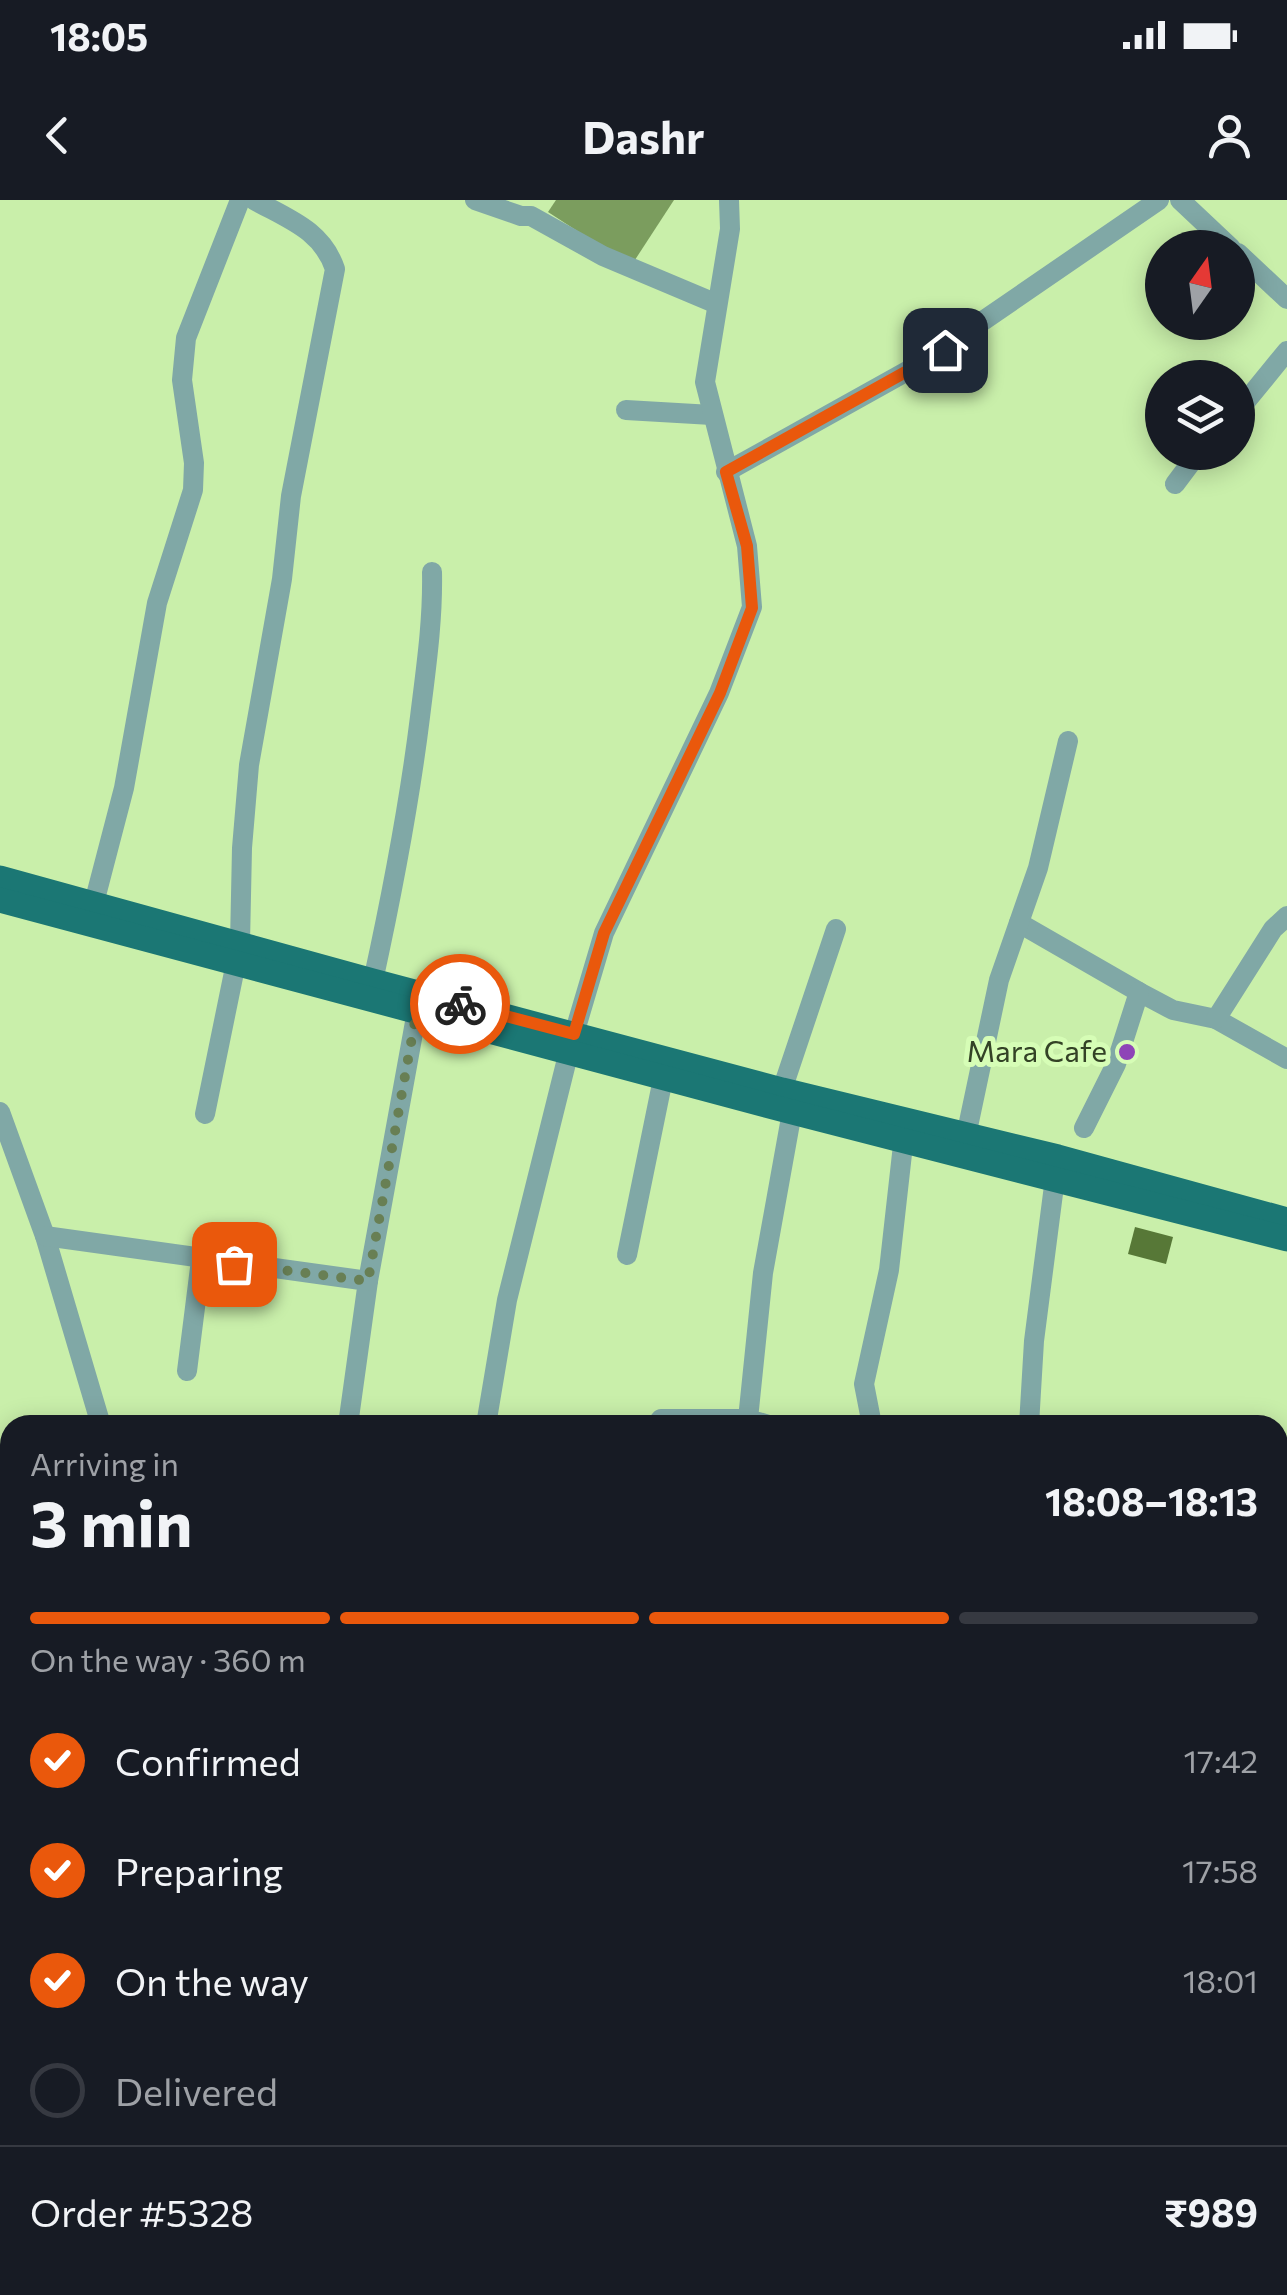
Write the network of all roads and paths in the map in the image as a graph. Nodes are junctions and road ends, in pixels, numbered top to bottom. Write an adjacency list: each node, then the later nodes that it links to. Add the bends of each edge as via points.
1 (240, 200): 23 (street, via 186,338 182,380 194,490 157,603 124,788)
2 (254, 200): 27 (street, via 317,235 335,269 249,766)
3 (475, 200): 7 (street, via 521,216)
4 (730, 200): 11 (street)
5 (1159, 200): 17 (street, via 945,350)
6 (1180, 200): 8 (street)
7 (535, 208): 11 (street, via 603,256)
8 (1212, 230)
9 (1255, 269): 10 (street)
10 (1287, 298)
11 (717, 304): 15 (street, via 704,382)
12 (1287, 350): 13 (street)
13 (1255, 390)
14 (626, 410): 15 (street)
15 (712, 415): 17 (street)
16 (1186, 470): 18 (street)
17 (726, 472): 32 (street, via 747,546 752,608 720,693 604,933)
18 (1175, 484)
19 (432, 572): 28 (street, via 433,618 416,748)
20 (1068, 741): 25 (street)
21 (0, 878): 23 (main road)
22 (0, 900): 27 (main road)
23 (94, 903): 27 (main road)
24 (1287, 916): 31 (street)
25 (1019, 923): 29 (street); 40 (street, via 999,980)
26 (836, 929): 35 (street)
27 (238, 952): 28 (main road); 30 (main road); 37 (street)
28 (373, 982): 30 (main road)
29 (1138, 992): 31 (street, via 1173,1010); 38 (street, via 1116,1064)
30 (418, 1002): 32 (main road); 50 (street)
31 (1216, 1019): 33 (street)
32 (572, 1042): 34 (main road); 54 (street, via 507,1300)
33 (1287, 1059)
34 (665, 1067): 35 (main road); 48 (street)
35 (787, 1101): 39 (main road); 55 (street)
36 (0, 1112): 45 (street)
37 (205, 1114)
38 (1084, 1128)
39 (905, 1129): 40 (main road); 41 (main road); 56 (street, via 888,1270 864,1384)
40 (966, 1136): 44 (main road)
41 (1055, 1178): 44 (main road); 57 (street)
42 (1287, 1207): 44 (street)
43 (1287, 1220): 44 (main road)
44 (1256, 1221): 46 (main road); 47 (street)
45 (45, 1236): 49 (street); 52 (street)
46 (1287, 1240)
47 (1287, 1254)
48 (627, 1255)
49 (201, 1260): 50 (street); 51 (street)
50 (368, 1281): 53 (street)
51 (187, 1371)
52 (98, 1415)
53 (349, 1415)
54 (488, 1415)
55 (748, 1415)
56 (870, 1415)
57 (1030, 1415)

